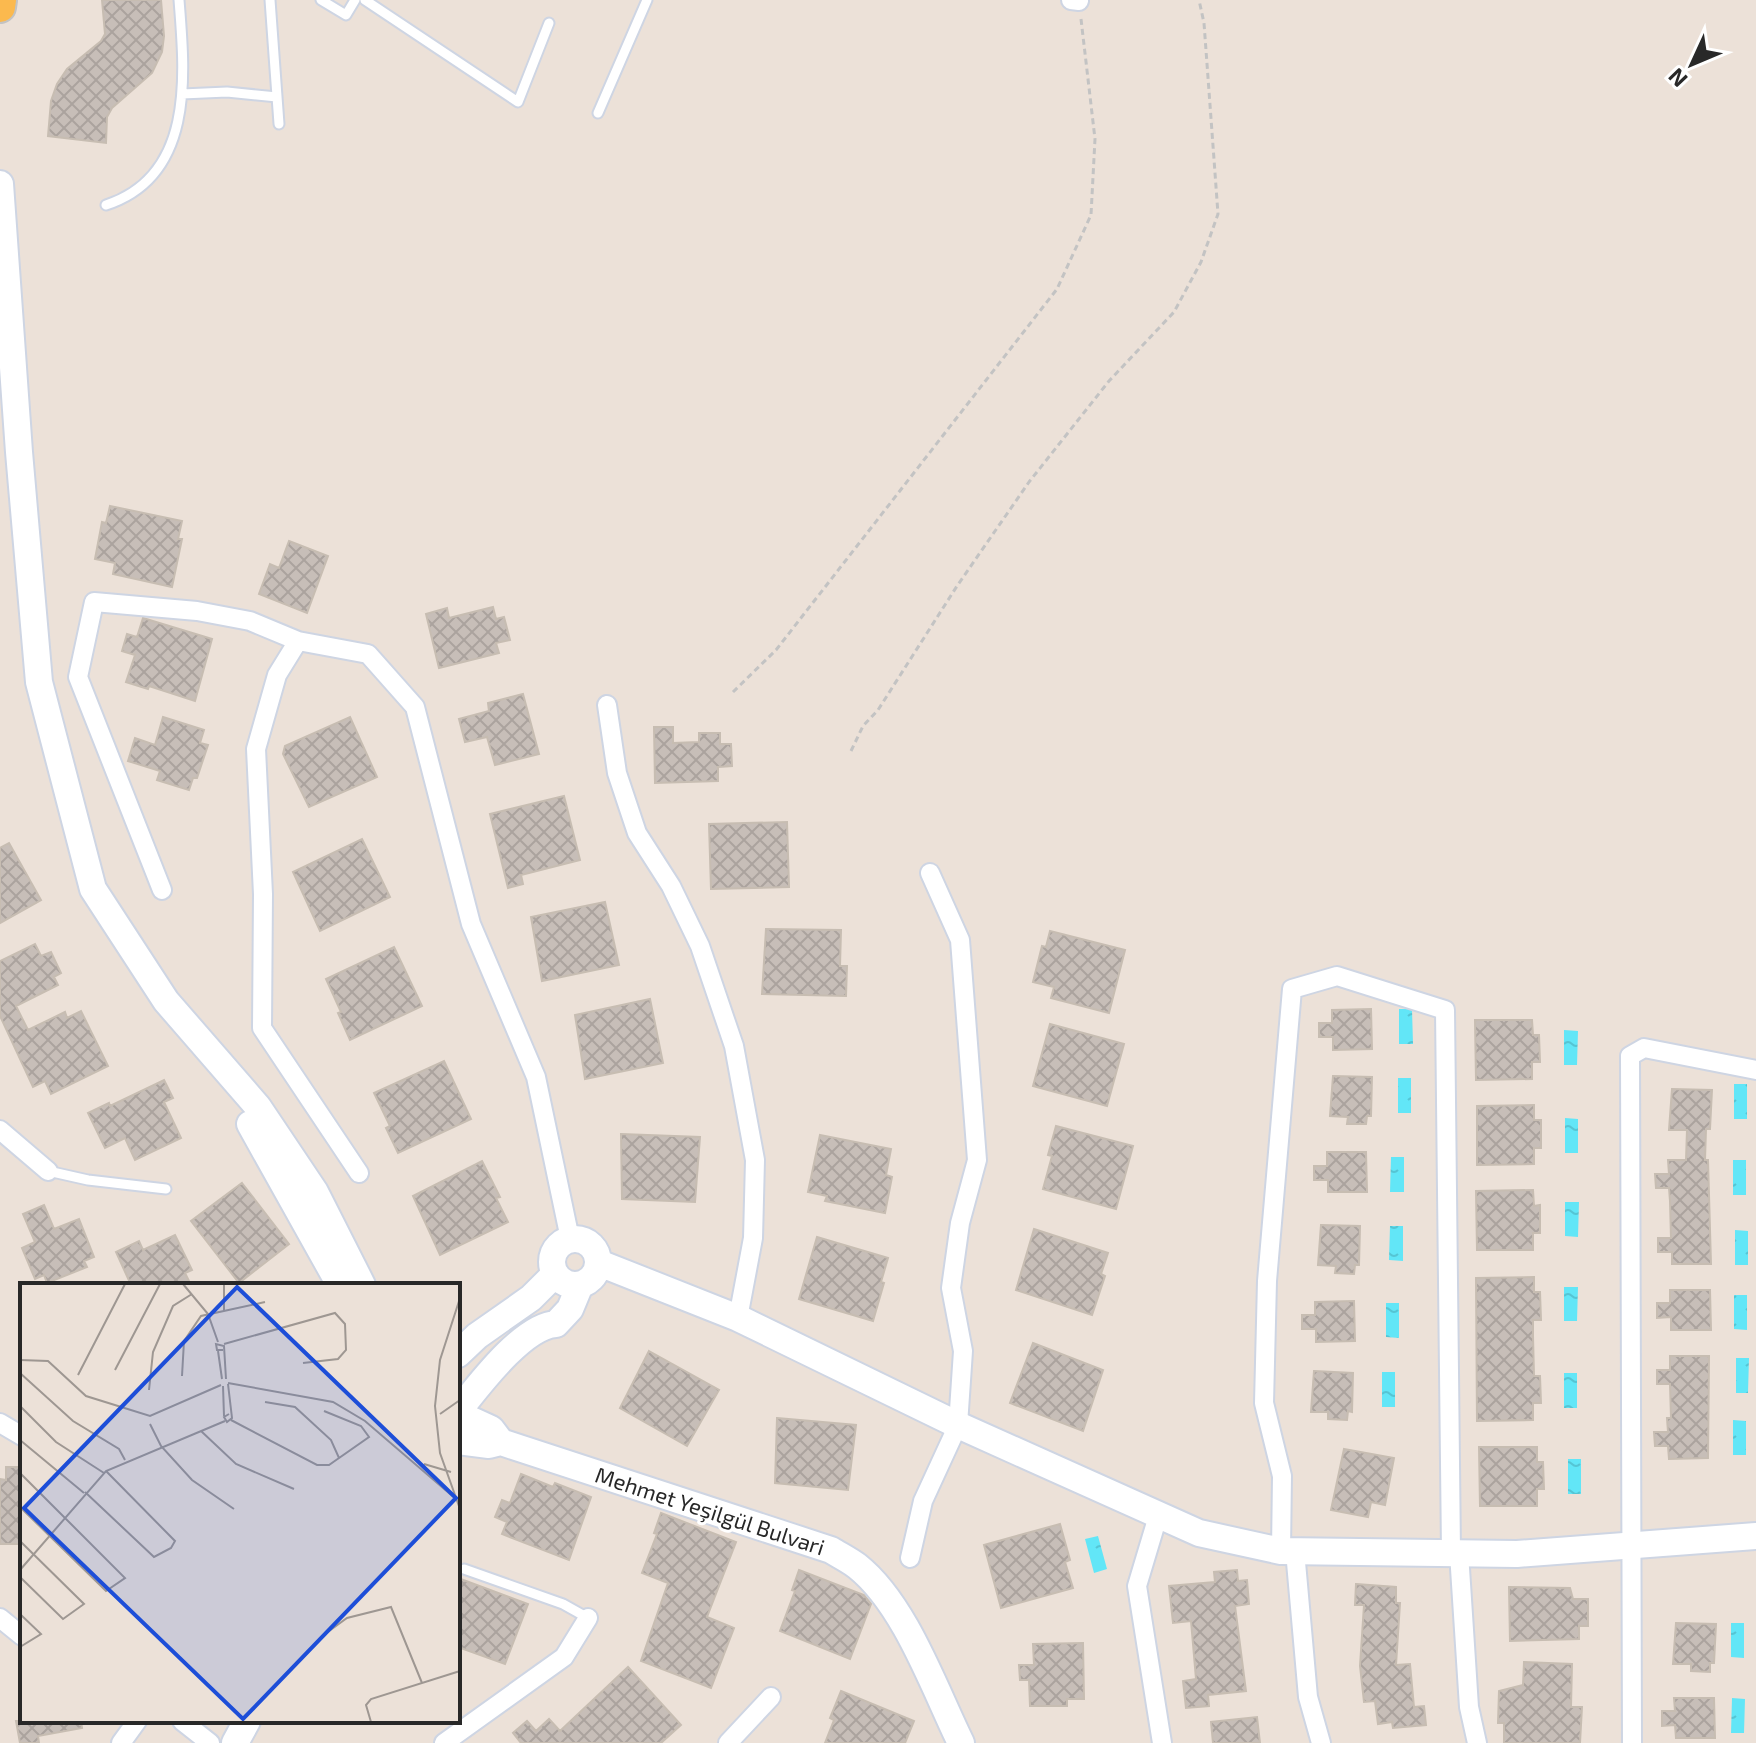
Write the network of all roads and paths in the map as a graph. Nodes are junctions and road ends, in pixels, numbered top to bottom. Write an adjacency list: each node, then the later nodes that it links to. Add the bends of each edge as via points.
1 (1, 0): 10 (main road)
2 (179, 0): 12 (lane)
3 (270, 0): 13 (lane)
4 (321, 0): 5 (lane, via 346,15)
5 (355, 0)
6 (365, 0): 11 (lane, via 518,102)
7 (647, 0): 14 (lane)
8 (1199, 0): 23 (path, via 1218,214 1201,262 1174,312 1109,381 1029,482)
9 (1075, 1): 21 (path, via 1095,139 1091,215 1057,289 776,650)
10 (0, 7)
11 (549, 23)
12 (182, 94): 13 (lane); 17 (lane, via 178,125 152,176 133,193)
13 (277, 97): 15 (lane)
14 (598, 113)
15 (279, 124)
16 (0, 184): 18 (main road)
17 (106, 205)
18 (2, 271): 35 (main road, via 39,682 93,889 166,1001 258,1107 315,1192)
19 (0, 443): 34 (main road, via 24,685 78,896 154,1010 246,1116)
20 (298, 641): 25 (street, via 250,621 94,602 78,677); 29 (street, via 277,675 256,749 262,1028); 31 (street, via 368,654 415,707 471,924 536,1077)
21 (733, 692)
22 (607, 705): 37 (street, via 617,773 637,833 700,946 734,1046 755,1160 753,1238)
23 (851, 751)
24 (930, 873): 41 (street, via 960,940 977,1160 960,1223 951,1288 963,1351)
25 (162, 890)
26 (1756, 1070): 45 (street, via 1644,1048 1630,1056)
27 (0, 1130): 28 (street)
28 (48, 1171): 30 (lane)
29 (359, 1173)
30 (166, 1189)
31 (570, 1239): 32 (main road, via 594,1247); 33 (main road, via 553,1256)
32 (599, 1263): 36 (main road, via 594,1277); 37 (main road)
33 (555, 1274): 36 (main road, via 567,1284); 38 (main road)
34 (339, 1283)
35 (361, 1283)
36 (580, 1285): 39 (main road, via 570,1309 556,1324 511,1348)
37 (738, 1318): 41 (main road)
38 (460, 1352)
39 (461, 1420): 60 (main road, Mehmet Yeşilgül Bulvari, via 491,1429 501,1442 831,1550 857,1566 898,1614)
40 (0, 1423): 42 (street)
41 (958, 1425): 43 (main road); 48 (street, via 923,1501)
42 (20, 1435)
43 (1158, 1516): 46 (main road, via 1199,1533); 61 (street, via 1137,1586)
44 (1756, 1536): 45 (main road)
45 (1631, 1545): 47 (main road); 64 (street)
46 (1288, 1551): 47 (main road); 47 (street, via 1282,1476 1264,1403 1267,1281 1292,989 1337,976 1445,1010); 62 (street, via 1308,1697)
47 (1455, 1553): 63 (street)
48 (910, 1558)
49 (464, 1569): 50 (lane)
50 (588, 1618): 58 (street, via 564,1657)
51 (771, 1697): 59 (street)
52 (136, 1723): 55 (street)
53 (185, 1723): 56 (street)
54 (246, 1723): 57 (main road)
55 (121, 1743)
56 (210, 1743)
57 (235, 1743)
58 (444, 1743)
59 (728, 1743)
60 (961, 1743)
61 (1162, 1743)
62 (1321, 1743)
63 (1477, 1743)
64 (1632, 1743)

